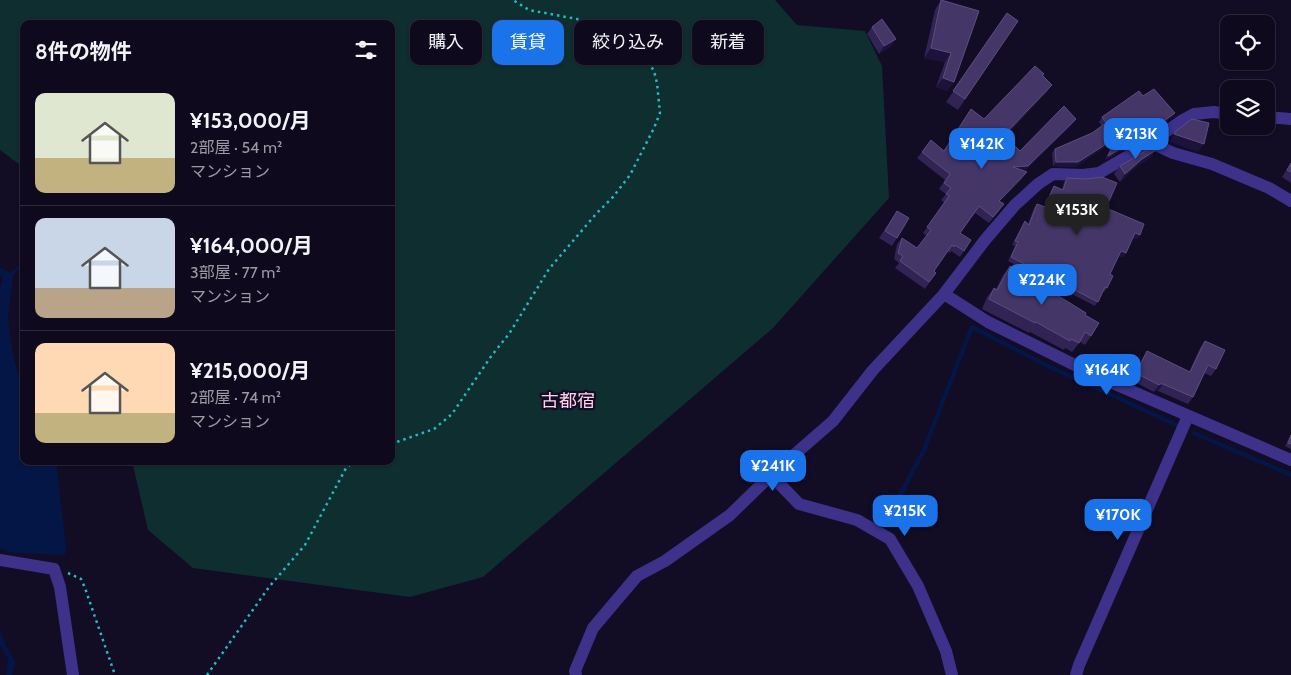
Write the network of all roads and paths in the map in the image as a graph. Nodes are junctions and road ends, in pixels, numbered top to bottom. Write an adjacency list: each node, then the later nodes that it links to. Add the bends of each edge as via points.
1 (513, 0): 9 (path, via 529,10 577,19 617,39 647,60 657,83 660,113 630,175 549,269 509,334 452,414 434,429)
2 (1220, 113): 5 (street, via 1194,114)
3 (1275, 118): 4 (street)
4 (1291, 119)
5 (1150, 142): 6 (street, via 1173,153 1212,164); 7 (street, via 1099,172 1053,174 1038,184 984,240)
6 (1291, 201)
7 (944, 294): 8 (street, via 988,322 1101,378); 12 (street, via 873,370 833,421)
8 (1188, 416): 10 (street); 20 (street)
9 (395, 443)
10 (1291, 460)
11 (350, 465): 17 (path, via 305,545 269,587)
12 (770, 475): 18 (street, via 730,515 638,576 592,628); 19 (street, via 799,504 857,520 890,539 918,586 946,651)
13 (0, 560): 14 (street)
14 (54, 570): 15 (street, via 60,587); 16 (path, via 81,579)
15 (73, 675)
16 (115, 675)
17 (206, 675)
18 (576, 675)
19 (952, 675)
20 (1076, 675)

